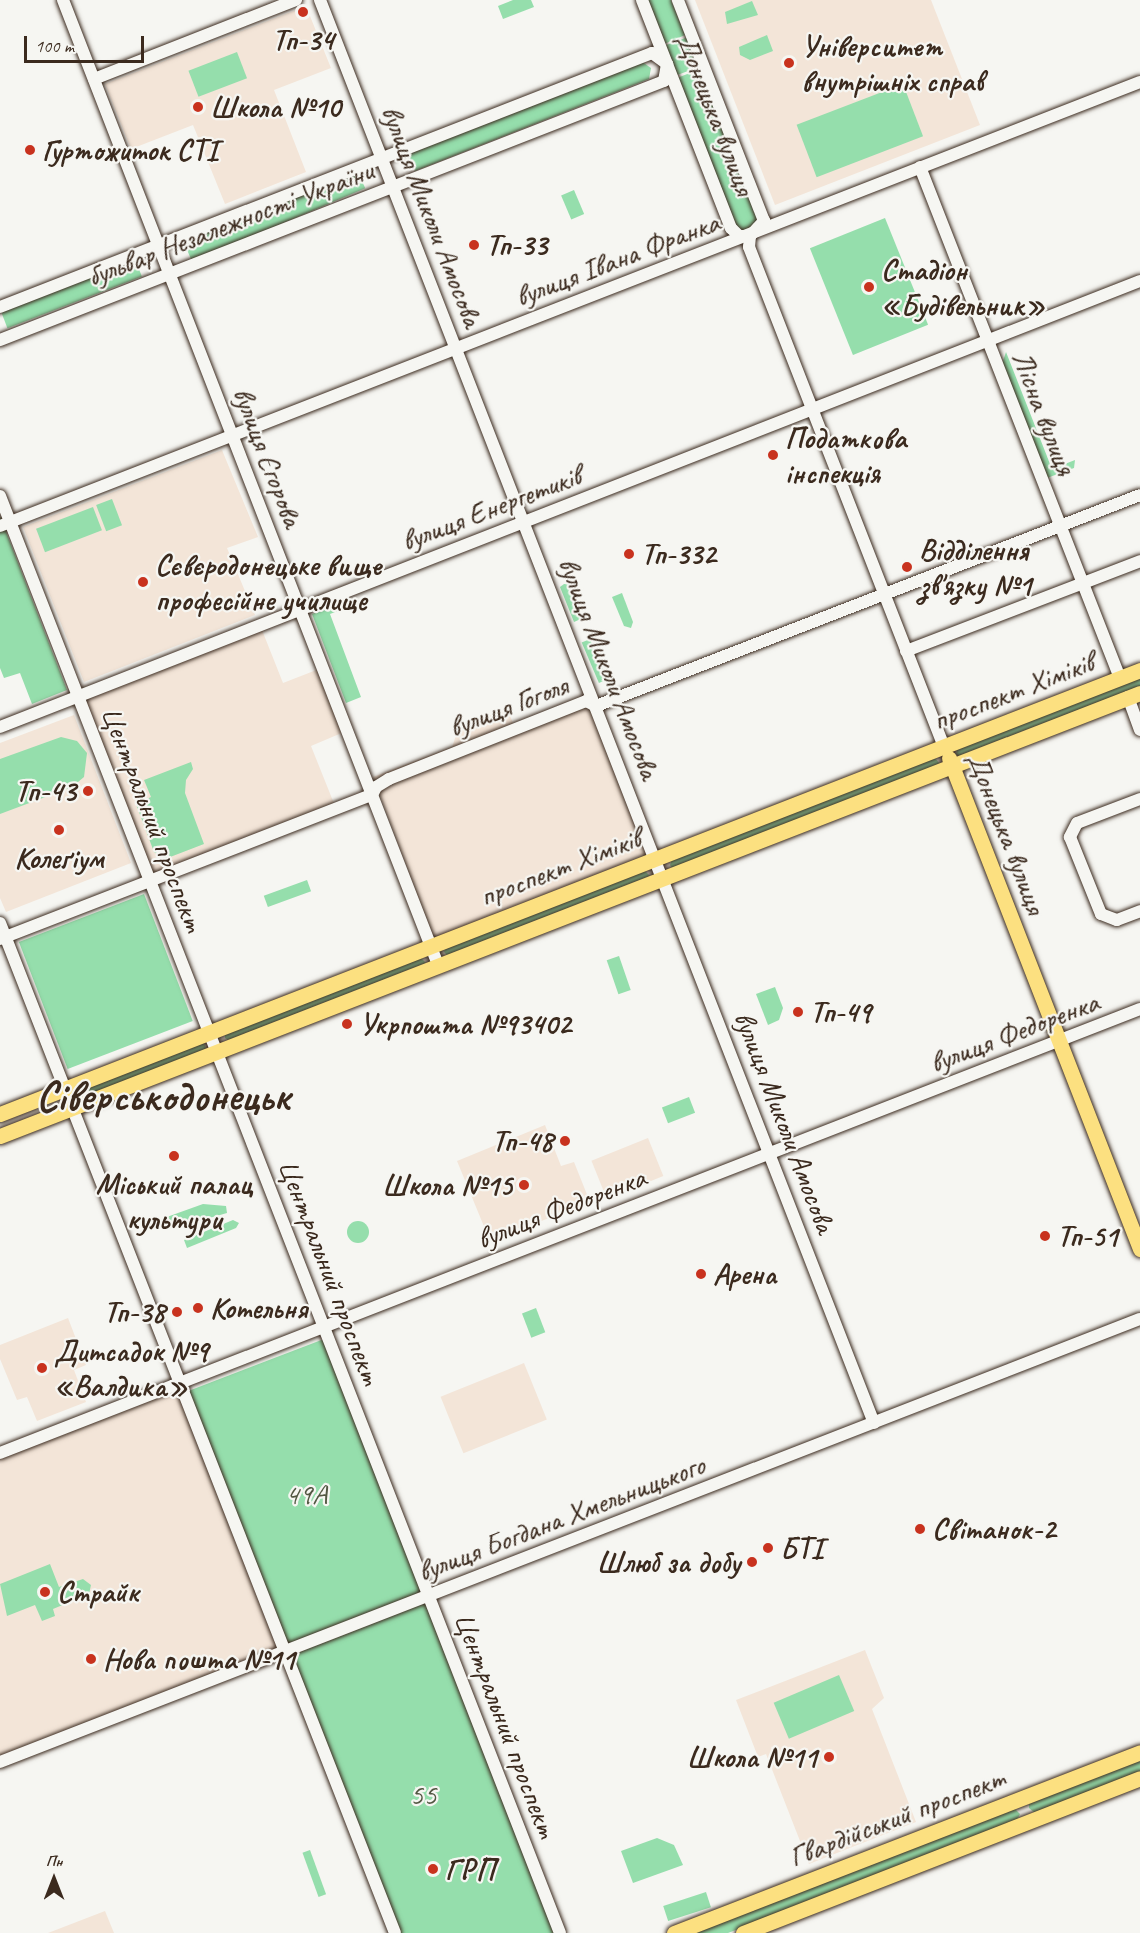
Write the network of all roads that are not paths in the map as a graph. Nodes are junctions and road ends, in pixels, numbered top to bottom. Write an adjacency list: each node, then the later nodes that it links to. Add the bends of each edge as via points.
1 (63, 0): 7 (street, вулиця Єгорова)
2 (296, 0): 7 (street)
3 (320, 0): 9 (street, вулиця Миколи Амосова)
4 (642, 0): 6 (street, Донецька вулиця)
5 (678, 0): 12 (street, Донецька вулиця, via 764,220)
6 (667, 64): 9 (street, бульвар Незалежності України, via 652,53); 11 (street, бульвар Незалежності України, via 664,81); 12 (street, Донецька вулиця, via 731,228 739,236)
7 (94, 79): 13 (street, вулиця Єгорова)
8 (1140, 82): 10 (street, вулиця Івана Франка)
9 (382, 158): 11 (street, вулиця Миколи Амосова); 13 (street, бульвар Незалежності України)
10 (920, 167): 12 (street, вулиця Івана Франка); 18 (street, Лісна вулиця)
11 (393, 187): 14 (street, бульвар Незалежності України); 19 (street, вулиця Миколи Амосова)
12 (750, 236): 19 (street, вулиця Івана Франка); 20 (street, Донецька вулиця, via 749,247)
13 (158, 245): 14 (street, вулиця Єгорова); 16 (street, бульвар Незалежності України)
14 (170, 274): 17 (street, бульвар Незалежності України); 21 (street, вулиця Єгорова)
15 (1140, 281): 18 (street)
16 (0, 307)
17 (0, 340)
18 (988, 341): 20 (street, вулиця Енергетиків); 26 (street, Лісна вулиця)
19 (456, 348): 21 (street, вулиця Івана Франка); 24 (street, вулиця Миколи Амосова)
20 (813, 411): 24 (street, вулиця Енергетиків); 29 (street, Донецька вулиця)
21 (232, 435): 25 (street, вулиця Івана Франка); 30 (street, вулиця Єгорова)
22 (1140, 495): 26 (street, вулиця Гоголя)
23 (0, 496): 25 (street, Центральний проспект)
24 (524, 523): 30 (street, вулиця Енергетиків); 36 (street, вулиця Миколи Амосова)
25 (5, 524): 35 (street, Центральний проспект)
26 (1060, 526): 28 (street, Лісна вулиця); 29 (street, вулиця Гоголя)
27 (1140, 561): 28 (street)
28 (1083, 583): 31 (street); 33 (street, Лісна вулиця)
29 (884, 594): 31 (street, Донецька вулиця); 36 (street, вулиця Гоголя)
30 (300, 610): 35 (street, вулиця Енергетиків); 41 (street, вулиця Єгорова)
31 (906, 651): 39 (street, Донецька вулиця)
32 (1140, 670): 33 (main road, проспект Хіміків)
33 (1120, 678): 39 (main road, проспект Хіміків)
34 (1134, 695): 38 (street); 40 (main road, проспект Хіміків)
35 (78, 696): 37 (street, вулиця Енергетиків); 45 (street, Центральний проспект)
36 (596, 706): 41 (street, вулиця Гоголя, via 586,701 389,779 376,787); 43 (street, вулиця Миколи Амосова)
37 (0, 727)
38 (1140, 730)
39 (944, 747): 40 (main road, Донецька вулиця); 43 (main road, проспект Хіміків)
40 (951, 765): 44 (main road, проспект Хіміків); 53 (main road, Донецька вулиця)
41 (372, 795): 45 (street, вулиця Гоголя); 49 (street, вулиця Єгорова)
42 (1140, 799): 46 (street, via 1077,823 1070,837 1101,914 1117,920)
43 (655, 859): 44 (street, вулиця Миколи Амосова); 49 (main road, проспект Хіміків)
44 (663, 878): 50 (main road, проспект Хіміків); 59 (street, вулиця Миколи Амосова)
45 (150, 881): 48 (street, вулиця Гоголя); 52 (street, Центральний проспект)
46 (1140, 911)
47 (0, 923): 48 (street)
48 (3, 938): 55 (street)
49 (431, 946): 50 (street, вулиця Єгорова); 52 (main road, проспект Хіміків)
50 (438, 965): 54 (main road, проспект Хіміків)
51 (1140, 1009): 53 (street, вулиця Федоренка)
52 (209, 1033): 54 (street, Центральний проспект); 55 (main road, проспект Хіміків)
53 (1059, 1042): 59 (street, вулиця Федоренка); 60 (main road, Донецька вулиця)
54 (216, 1052): 56 (main road, проспект Хіміків); 62 (street, Центральний проспект)
55 (64, 1089): 56 (street); 57 (main road, проспект Хіміків)
56 (72, 1108): 58 (main road, проспект Хіміків); 63 (street)
57 (0, 1114)
58 (0, 1136)
59 (770, 1154): 62 (street, вулиця Федоренка); 64 (street, вулиця Миколи Амосова)
60 (1140, 1249)
61 (1140, 1319): 64 (street, вулиця Богдана Хмельницького)
62 (324, 1327): 63 (street, вулиця Федоренка); 66 (street, Центральний проспект)
63 (180, 1383): 65 (street, вулиця Федоренка); 67 (street)
64 (874, 1423): 66 (street, вулиця Богдана Хмельницького)
65 (0, 1453)
66 (429, 1597): 67 (street, вулиця Богдана Хмельницького); 74 (street, Центральний проспект)
67 (285, 1652): 69 (street, вулиця Богдана Хмельницького); 73 (street)
68 (1140, 1752): 71 (main road, Гвардійський проспект)
69 (0, 1762)
70 (1140, 1778): 72 (main road, Гвардійський проспект)
71 (1018, 1799): 72 (main road); 75 (main road, Гвардійський проспект)
72 (1028, 1822): 76 (main road, Гвардійський проспект)
73 (395, 1933)
74 (560, 1933)
75 (674, 1933)
76 (743, 1933)

